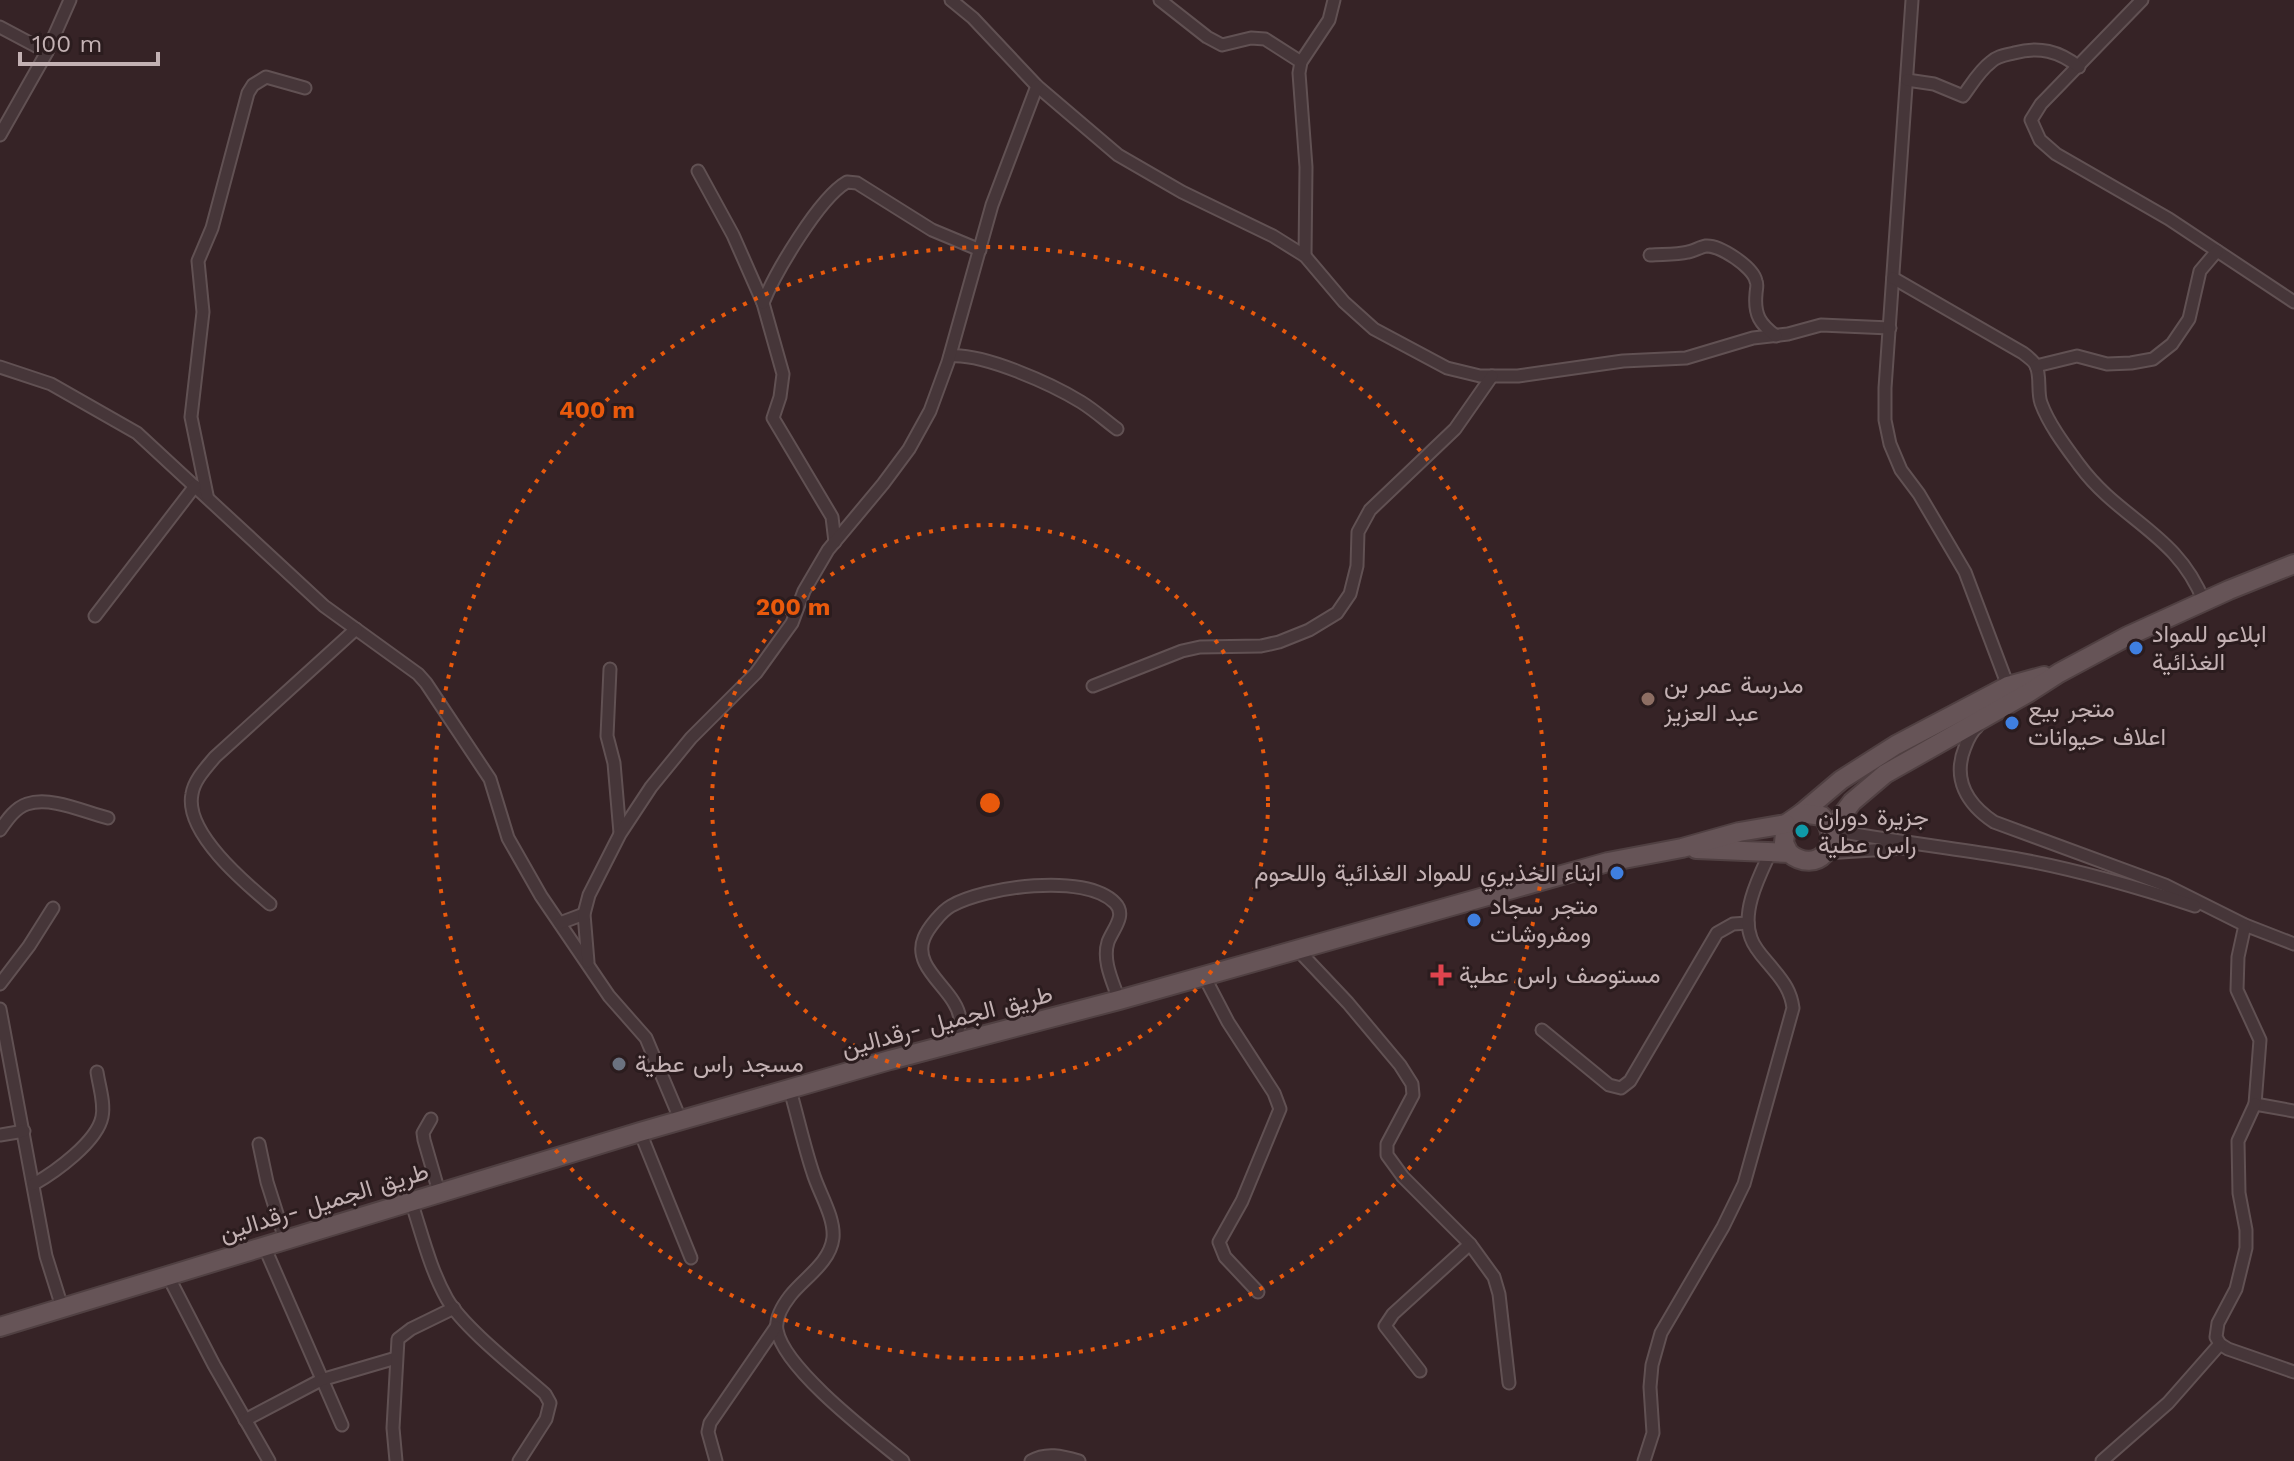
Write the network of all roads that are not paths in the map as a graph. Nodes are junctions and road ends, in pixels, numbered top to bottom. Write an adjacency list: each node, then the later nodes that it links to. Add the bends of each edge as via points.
1 (70, 0): 8 (street)
2 (951, 0): 12 (street)
3 (1160, 0): 9 (street, via 1222,45 1265,39)
4 (1334, 0): 9 (street, via 1329,20)
5 (1912, 0): 11 (street)
6 (2142, 0): 10 (street)
7 (0, 27): 8 (street)
8 (47, 52): 14 (street)
9 (1301, 62): 19 (street)
10 (2079, 67): 11 (street, via 2049,50 2025,49 1993,59 1963,96); 17 (street, via 2059,83 2031,120 2040,140)
11 (1907, 80): 20 (street)
12 (1037, 86): 16 (street); 19 (street, via 1118,155)
13 (305, 88): 31 (street, via 266,77 253,85 198,261 203,312 191,417)
14 (0, 135)
15 (698, 171): 22 (street)
16 (980, 250): 22 (street, via 932,230 857,183 847,182 799,239); 25 (street)
17 (2217, 251): 21 (street); 26 (street, via 2200,271 2189,319 2172,344 2153,359 2107,364 2077,356)
18 (1650, 255): 24 (street, via 1707,246 1735,258 1756,281 1757,317)
19 (1305, 256): 28 (street, via 1374,329 1447,368)
20 (1893, 278): 23 (street); 26 (street, via 2023,353)
21 (2294, 302)
22 (763, 303): 32 (street, via 783,374 773,418 832,517)
23 (1890, 328): 24 (street, via 1821,325); 39 (street, via 1885,420 1890,444 1965,572)
24 (1776, 336): 28 (street, via 1686,358)
25 (950, 356): 29 (street, via 977,357 1004,367 1081,402); 32 (street, via 909,449)
26 (2036, 366): 34 (street, via 2041,401 2081,468 2171,549 2187,567)
27 (0, 367): 30 (street, via 51,384 137,433)
28 (1492, 376): 38 (street, via 1455,429 1370,510 1358,532 1350,594 1337,613 1279,642 1182,651)
29 (1117, 429)
30 (195, 486): 31 (street); 35 (street)
31 (208, 496): 36 (street, via 324,606)
32 (835, 542): 44 (street, via 815,571 792,623 756,673 691,738)
33 (2294, 564): 34 (main road)
34 (2204, 602): 39 (main road)
35 (95, 616)
36 (356, 629): 50 (street, via 215,757 191,796 192,811 214,852); 54 (street, via 426,683 490,779 516,856)
37 (610, 669): 44 (street, via 607,736)
38 (1093, 686)
39 (2017, 693): 41 (main road, via 1896,745); 43 (main road, via 1885,774 1852,802); 53 (street, via 1972,731 1960,761 1963,791 1977,811 1994,822 2165,885)
40 (108, 818): 42 (street, via 50,802 28,804)
41 (1794, 819): 43 (main road, via 1822,816); 46 (main road); 48 (main road, via 1784,843)
42 (0, 830)
43 (1831, 830): 45 (street); 49 (main road)
44 (620, 834): 52 (street)
45 (1926, 847): 49 (street); 53 (street, via 2084,873)
46 (1682, 848): 47 (main road); 57 (main road, طريق الجميل -رقدالين, via 1608,862)
47 (1770, 853): 48 (main road); 55 (street, via 1755,886)
48 (1789, 853): 49 (main road, via 1807,861)
49 (1825, 853)
50 (270, 904)
51 (53, 908): 60 (street)
52 (584, 914): 54 (street); 58 (street)
53 (2241, 922): 56 (street); 67 (street, via 2237,990 2260,1040)
54 (560, 923): 58 (street)
55 (1748, 923): 63 (street, via 1717,933 1621,1088 1609,1085); 103 (street, via 1753,943 1784,983 1793,1008 1744,1184 1661,1333 1650,1387 1653,1433)
56 (2294, 944)
57 (1297, 949): 59 (main road, طريق الجميل -رقدالين); 79 (street, via 1408,1075 1413,1095 1387,1144 1387,1155)
58 (588, 962): 70 (street, via 646,1038)
59 (1204, 976): 61 (main road, طريق الجميل -رقدالين); 83 (street, via 1280,1109 1219,1242 1225,1257)
60 (0, 984)
61 (1119, 1000): 64 (main road, طريق الجميل -رقدالين); 64 (street, via 1106,957 1119,921 1114,902 1075,885 1046,884 969,897 948,907 924,937 921,951 960,1019)
62 (0, 1009): 71 (street)
63 (1542, 1030)
64 (955, 1043): 66 (main road, طريق الجميل -رقدالين)
65 (97, 1072): 75 (street, via 101,1122 58,1170)
66 (790, 1090): 70 (main road, طريق الجميل -رقدالين); 87 (street, via 833,1240 790,1296)
67 (2255, 1104): 68 (street); 88 (street, via 2238,1141 2246,1248 2236,1289 2218,1323)
68 (2294, 1111)
69 (431, 1119): 76 (street, via 423,1133)
70 (681, 1121): 72 (main road, طريق الجميل -رقدالين)
71 (24, 1131): 73 (street); 75 (street)
72 (640, 1132): 76 (main road, طريق الجميل -رقدالين); 81 (street)
73 (0, 1135)
74 (259, 1144): 78 (street)
75 (34, 1184): 84 (street, via 46,1256)
76 (439, 1192): 77 (main road, طريق الجميل -رقدالين)
77 (411, 1201): 78 (main road, طريق الجميل -رقدالين); 85 (street, via 434,1272)
78 (285, 1239): 80 (main road, طريق الجميل -رقدالين)
79 (1470, 1244): 90 (street, via 1385,1326); 93 (street, via 1497,1285)
80 (264, 1246): 82 (main road, طريق الجميل -رقدالين); 92 (street)
81 (691, 1258)
82 (168, 1276): 84 (main road, طريق الجميل -رقدالين); 94 (street)
83 (1258, 1292)
84 (62, 1307): 86 (main road, طريق الجميل -رقدالين)
85 (454, 1308): 89 (street, via 398,1339); 98 (street, via 550,1403 546,1419)
86 (0, 1327)
87 (776, 1327): 99 (street, via 710,1423); 100 (street, via 801,1369)
88 (2220, 1344): 91 (street); 104 (street, via 2168,1403)
89 (396, 1358): 92 (street); 97 (street)
90 (1420, 1371)
91 (2294, 1372)
92 (321, 1380): 94 (street); 95 (street)
93 (1509, 1383)
94 (245, 1420): 96 (street)
95 (342, 1425)
96 (269, 1461)
97 (396, 1461)
98 (519, 1461)
99 (716, 1461)
100 (903, 1461)
101 (1031, 1461): 102 (street, via 1055,1455)
102 (1079, 1461)
103 (1644, 1461)
104 (2102, 1461)

